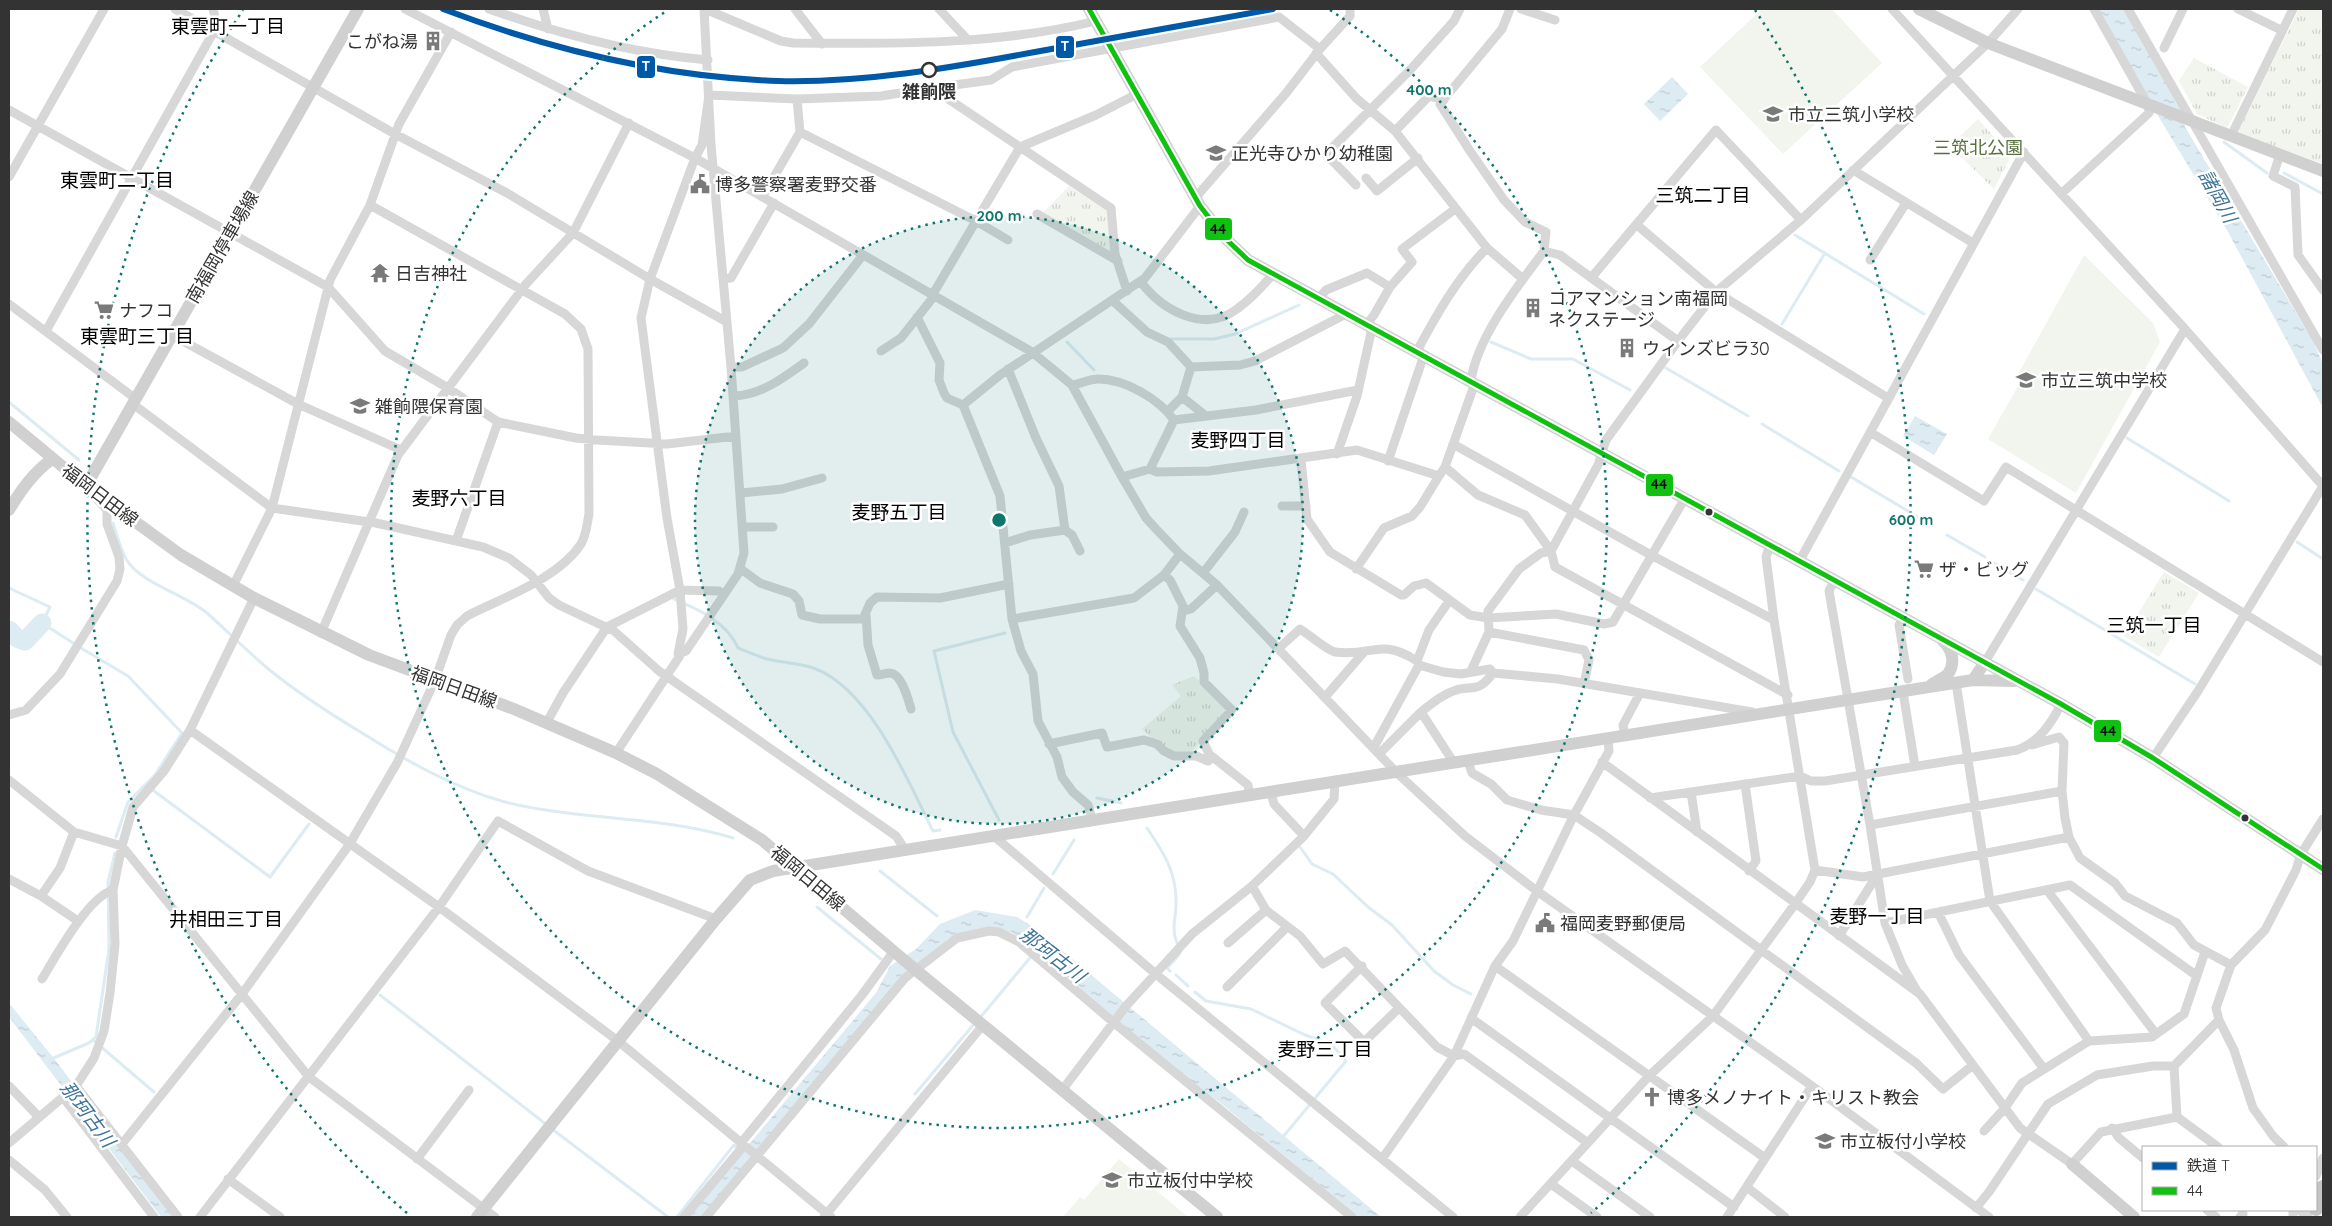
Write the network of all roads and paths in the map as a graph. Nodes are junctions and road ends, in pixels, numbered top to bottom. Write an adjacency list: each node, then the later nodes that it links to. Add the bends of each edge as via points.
1 (104, 9): 49 (street)
2 (175, 9): 28 (street)
3 (212, 9): 28 (street, via 216,21)
4 (358, 9): 38 (street, 南福岡停車場線)
5 (405, 9): 29 (street)
6 (489, 9): 26 (street)
7 (543, 9): 26 (street)
8 (704, 9): 32 (street, via 781,41); 36 (street)
9 (795, 9): 32 (street)
10 (939, 9): 30 (street)
11 (1089, 9): 24 (street)
12 (1460, 9): 46 (street, via 1454,21)
13 (1510, 9): 43 (street, via 1502,29)
14 (1521, 9): 25 (street)
15 (1892, 9): 37 (street)
16 (1919, 9): 31 (street)
17 (2018, 9): 31 (street)
18 (2094, 9): 44 (street)
19 (2128, 9): 47 (street)
20 (2183, 9): 34 (street)
21 (2238, 9): 27 (street)
22 (2293, 9): 27 (street)
23 (1350, 12): 35 (street)
24 (1096, 20): 30 (street, via 1058,30); 33 (street)
25 (1555, 20)
26 (548, 29): 36 (street, via 639,50)
27 (2281, 30): 53 (street)
28 (214, 31): 38 (street); 64 (street)
29 (451, 32): 48 (street); 52 (street)
30 (968, 40): 32 (street)
31 (1988, 43): 37 (street); 44 (street)
32 (822, 44)
33 (1111, 48): 35 (street, via 1279,17); 39 (street, via 1012,67 991,80); 40 (street)
34 (2164, 48)
35 (1318, 51): 46 (street); 68 (street)
36 (708, 60): 41 (street)
37 (1952, 75): 55 (street); 60 (street)
38 (312, 86): 52 (street); 77 (street, 南福岡停車場線)
39 (932, 88): 42 (street, via 881,96); 54 (street)
40 (1138, 94): 54 (street); 68 (street)
41 (709, 96): 42 (street); 57 (street, via 702,145); 59 (street)
42 (797, 99): 51 (street)
43 (1444, 100): 50 (street, via 1429,96); 82 (street, via 1440,104 1504,200 1525,222 1546,232)
44 (2149, 105): 47 (street); 66 (street, via 2147,118)
45 (9, 110): 49 (street)
46 (1371, 111): 50 (street); 65 (street, via 1326,154)
47 (2189, 118): 53 (street); 110 (street)
48 (629, 124): 57 (street); 78 (street)
49 (38, 125): 62 (street); 64 (street)
50 (1395, 131): 58 (street)
51 (800, 132): 67 (street); 75 (street)
52 (395, 134): 71 (street); 78 (street, via 507,193)
53 (2231, 136): 56 (street)
54 (1020, 147): 75 (street); 85 (street, via 1111,208)
55 (2024, 152): 66 (street); 80 (street)
56 (2280, 154): 61 (street); 94 (street, via 2273,176 2295,187 2298,255)
57 (695, 158): 59 (street); 88 (street)
58 (1418, 158): 63 (street, via 1377,191); 72 (street)
59 (714, 170): 67 (street); 89 (street)
60 (1853, 170): 70 (street); 74 (street)
61 (2323, 171)
62 (9, 177)
63 (1366, 178)
64 (131, 179): 77 (street); 107 (street)
65 (1356, 184)
66 (2061, 194): 106 (street)
67 (763, 196): 69 (street)
68 (1198, 201): 86 (street, via 1235,249); 91 (street)
69 (774, 203): 83 (street); 89 (street, via 731,278)
70 (1906, 203): 80 (street); 84 (street)
71 (370, 205): 92 (street); 95 (street)
72 (1455, 209): 81 (street); 93 (street, via 1402,249 1412,262)
73 (1037, 214): 85 (street)
74 (1801, 220): 76 (street, via 1716,130); 97 (street)
75 (976, 221): 79 (street); 98 (street)
76 (1637, 225): 87 (street); 97 (street)
77 (230, 233): 92 (street); 108 (street, 南福岡停車場線)
78 (573, 233): 88 (street); 95 (street)
79 (1008, 240)
80 (1973, 243): 124 (street)
81 (1487, 248): 90 (street); 113 (street, via 1466,269 1446,299)
82 (1544, 251): 87 (street, via 1560,255); 90 (street)
83 (863, 255): 98 (street); 115 (street, via 809,324 783,348 742,367)
84 (1870, 260)
85 (1118, 261): 96 (street)
86 (1273, 274): 91 (street, via 1238,309 1212,318 1190,319 1172,310); 99 (street)
87 (1591, 278): 109 (street)
88 (650, 279): 104 (street); 136 (street, via 641,323)
89 (724, 279): 104 (street)
90 (1523, 279): 118 (street, via 1486,338 1473,368)
91 (1141, 282): 96 (street)
92 (328, 287): 120 (street, via 385,350); 126 (street)
93 (1390, 287): 99 (street, via 1367,273 1326,290); 105 (street)
94 (2323, 290)
95 (521, 291): 120 (street); 135 (street, via 565,314 581,329 588,349)
96 (1127, 291): 100 (street)
97 (1716, 292): 109 (street); 124 (street)
98 (934, 294): 103 (street); 112 (street)
99 (1318, 299): 102 (street)
100 (1113, 300): 112 (street); 116 (street, via 1146,332 1168,342)
101 (9, 304): 107 (street)
102 (1346, 314): 105 (street); 116 (street, via 1255,361 1240,365)
103 (917, 317): 111 (street, via 900,338); 127 (street, via 940,363 939,380 944,393)
104 (727, 322): 115 (street)
105 (1369, 326): 113 (street); 121 (street)
106 (2185, 328): 150 (street); 157 (street)
107 (46, 331): 125 (street)
108 (172, 335): 125 (street, 南福岡停車場線); 126 (street)
109 (1678, 341): 139 (street, via 1606,440)
110 (2322, 343)
111 (881, 351)
112 (1032, 352): 117 (street); 119 (street)
113 (1420, 353): 118 (street); 143 (street)
114 (804, 363): 122 (street, via 775,383 745,396)
115 (731, 367): 122 (street)
116 (1191, 367): 123 (street)
117 (1008, 369): 127 (street); 163 (street, via 1032,431 1059,486)
118 (1473, 382): 137 (street); 139 (street)
119 (1072, 385): 128 (street, via 1096,379 1115,380); 147 (street)
120 (448, 388): 132 (street); 138 (street)
121 (1358, 390): 129 (street, via 1256,410); 140 (street)
122 (734, 396): 134 (street)
123 (1182, 397): 128 (street); 129 (street)
124 (1888, 398): 133 (street)
125 (135, 401): 149 (street, 南福岡停車場線); 155 (street)
126 (298, 404): 138 (street); 155 (street)
127 (963, 406): 165 (street, via 1000,496)
128 (1168, 411): 130 (street)
129 (1206, 416): 130 (street)
130 (1174, 420): 145 (street)
131 (9, 422): 141 (street, 福岡日田線)
132 (498, 422): 135 (street); 164 (street)
133 (1870, 432): 157 (street, via 1984,501 2006,467); 171 (street)
134 (736, 436): 136 (street, via 667,444); 151 (street)
135 (587, 439): 136 (street); 177 (street, via 587,529 581,544 556,569)
136 (657, 442): 181 (street)
137 (1453, 444): 144 (street); 159 (street)
138 (401, 450): 160 (street)
139 (1602, 453): 152 (street); 159 (street)
140 (1337, 454): 142 (street); 143 (street, via 1357,450)
141 (52, 459): 149 (street, 福岡日田線); 156 (street, via 22,487)
142 (1301, 460): 145 (street, via 1209,472 1158,472); 154 (street)
143 (1388, 461): 146 (street)
144 (1444, 467): 146 (street); 168 (street, via 1478,495 1525,515)
145 (1150, 469): 147 (street)
146 (1439, 476): 173 (street, via 1412,516 1384,528)
147 (1122, 477): 169 (street, via 1146,518)
148 (822, 478): 151 (street, via 782,488)
149 (86, 486): 180 (street, 福岡日田線, via 181,554); 223 (street, via 106,510 107,524 119,557 117,581 60,674 26,710)
150 (2323, 486): 187 (street)
151 (741, 493): 162 (street)
152 (1685, 498): 166 (street); 170 (street)
153 (1282, 506): 154 (street)
154 (1306, 506): 173 (street, via 1307,518 1330,552)
155 (272, 508): 160 (street); 180 (street)
156 (9, 510)
157 (2076, 510): 187 (street); 200 (street)
158 (1244, 512): 174 (street, via 1235,532)
159 (1574, 512): 168 (street); 170 (street)
160 (368, 522): 164 (street); 194 (street)
161 (773, 526): 162 (street)
162 (743, 527): 172 (street)
163 (1065, 530): 165 (street, via 1030,535); 167 (street, via 1072,535)
164 (456, 541): 177 (street, via 483,547 509,558)
165 (1006, 543): 178 (street)
166 (1770, 545): 171 (street); 192 (street, via 1766,557)
167 (1080, 551)
168 (1551, 551): 185 (street, via 1555,567); 189 (street, via 1541,553 1519,569 1488,611)
169 (1180, 554): 174 (street); 175 (street)
170 (1652, 555): 185 (street); 192 (street)
171 (1799, 562): 176 (street)
172 (741, 569): 182 (street); 188 (street, via 760,583 793,594 799,601 802,616 863,619)
173 (1356, 569): 184 (street, via 1401,595 1419,583 1426,583)
174 (1203, 573): 179 (street)
175 (1164, 575): 186 (street, via 1175,590); 191 (street, via 1134,598)
176 (1834, 581): 190 (street); 217 (street, via 1829,591)
177 (537, 582): 193 (street, via 559,606); 207 (street, via 467,616 457,625)
178 (1009, 584): 188 (street, via 940,598 877,597); 191 (street)
179 (1217, 585): 186 (street, via 1191,609); 197 (street)
180 (233, 586): 183 (street, 福岡日田線)
181 (680, 590): 182 (street, via 719,590); 193 (street); 198 (street, via 684,629 678,654)
182 (723, 594): 198 (street)
183 (254, 598): 194 (street, 福岡日田線); 225 (street)
184 (1449, 601): 189 (street, via 1470,616); 202 (street, via 1429,630)
185 (1623, 604): 189 (street, via 1613,622 1608,624 1556,614); 215 (street)
186 (1183, 612): 232 (street, via 1180,626 1200,658 1204,682 1232,710 1203,741)
187 (2244, 613): 201 (street); 234 (street, via 2198,691)
188 (866, 615): 219 (street, via 868,644 878,674 896,675)
189 (1488, 618): 195 (street)
190 (1903, 618): 196 (street); 206 (street, via 1899,625)
191 (1012, 619): 228 (street, via 1020,651 1033,674 1038,721)
192 (1774, 620): 215 (street)
193 (607, 627): 205 (street); 224 (street)
194 (321, 632): 207 (street, 福岡日田線, via 369,655)
195 (1489, 632): 203 (street); 211 (street, via 1584,650 1589,660)
196 (1940, 639): 200 (street); 212 (street, via 1948,646 1953,662 1948,674)
197 (1279, 648): 199 (street, via 1300,629 1333,652); 216 (street)
198 (683, 651): 205 (street)
199 (1364, 652): 202 (street, via 1394,648); 216 (street)
200 (1985, 662): 208 (street); 209 (street)
201 (2323, 662)
202 (1418, 663): 203 (street, via 1443,672 1461,674); 230 (street)
203 (1471, 671): 204 (street, via 1490,669)
204 (1493, 673): 211 (street); 221 (street, via 1476,689 1452,691)
205 (666, 676): 231 (street); 262 (street, via 896,836)
206 (1908, 679)
207 (435, 680): 224 (street, 福岡日田線); 260 (street, via 397,763)
208 (1973, 680): 209 (street); 210 (street)
209 (2017, 681): 218 (street)
210 (1956, 683): 212 (street); 233 (street)
211 (1584, 684): 214 (street)
212 (1924, 689): 213 (street)
213 (1903, 692): 217 (street); 238 (street)
214 (1640, 693): 222 (street); 226 (street, via 1623,725)
215 (1788, 695): 220 (street)
216 (1326, 696): 230 (street)
217 (1849, 700): 220 (street); 240 (street)
218 (2061, 704): 229 (street, via 2041,735); 234 (street)
219 (911, 709)
220 (1790, 710): 222 (street); 241 (street)
221 (1421, 712): 230 (street); 237 (street)
222 (1764, 714): 226 (street)
223 (9, 715)
224 (547, 722): 231 (street, 福岡日田線)
225 (190, 730): 260 (street); 261 (street, via 164,771 133,807)
226 (1625, 736): 227 (street)
227 (1608, 739): 235 (street); 236 (street, via 1609,751)
228 (1049, 744): 232 (street, via 1102,733 1107,747 1144,740 1157,744 1174,756 1196,756 1208,761); 253 (street, via 1057,757 1062,777 1088,805)
229 (2029, 746): 233 (street); 245 (street, via 2059,737 2064,743)
230 (1377, 750): 239 (street)
231 (616, 753): 265 (street, 福岡日田線, via 657,774 754,834)
232 (1213, 757): 248 (street, via 1248,785)
233 (1966, 758): 238 (street); 250 (street)
234 (2153, 758): 264 (street)
235 (1468, 762): 237 (street); 251 (street, via 1472,772 1507,800)
236 (1602, 762): 249 (street); 251 (street)
237 (1454, 763): 239 (street)
238 (1915, 766): 240 (street)
239 (1397, 773): 243 (street); 274 (street, via 1465,836)
240 (1861, 775): 241 (street, via 1824,781 1811,781); 254 (street)
241 (1800, 776): 244 (street); 267 (street)
242 (9, 780): 255 (street)
243 (1335, 783): 247 (street); 257 (street, via 1334,799)
244 (1745, 784): 246 (street); 268 (street, via 1756,860)
245 (2062, 791): 250 (street); 259 (street)
246 (1691, 792): 249 (street); 256 (street)
247 (1271, 793): 248 (street); 257 (street, via 1274,804)
248 (1250, 796): 253 (street)
249 (1650, 798): 256 (street)
250 (1974, 807): 254 (street); 263 (street)
251 (1574, 815): 274 (street); 287 (street)
252 (2323, 819): 264 (street)
253 (1093, 822): 258 (street)
254 (1870, 825): 269 (street)
255 (74, 832): 261 (street); 275 (street, via 60,868)
256 (1697, 832): 268 (street)
257 (1304, 836): 271 (street)
258 (995, 837): 262 (street); 294 (street)
259 (2069, 837): 263 (street); 289 (street, via 2080,858 2115,883 2125,896 2177,923 2194,945)
260 (350, 845): 278 (street); 298 (street)
261 (122, 846): 272 (street); 298 (street)
262 (906, 851): 265 (street)
263 (1982, 853): 269 (street); 276 (street)
264 (2301, 854): 266 (street); 290 (street, via 2265,930)
265 (797, 868): 281 (street, via 773,871 750,880); 288 (street, 福岡日田線)
266 (2323, 869)
267 (1815, 870): 269 (street, via 1863,877); 277 (street)
268 (1749, 871): 277 (street)
269 (1877, 875): 283 (street); 285 (street)
270 (9, 879): 275 (street)
271 (1252, 886): 279 (street); 294 (street, via 1192,934)
272 (113, 890): 282 (street, via 104,892); 316 (street, via 115,944 104,1032 94,1058)
273 (2047, 890): 276 (street); 295 (street, via 2070,885); 306 (street)
274 (1537, 892): 292 (street, via 1513,941); 301 (street)
275 (41, 896): 282 (street)
276 (1990, 901): 280 (street); 308 (street)
277 (1795, 904): 285 (street); 287 (street)
278 (439, 907): 281 (street, via 498,821 588,871); 307 (street); 314 (street)
279 (1266, 910): 284 (street); 286 (street)
280 (1938, 912): 283 (street); 312 (street, via 1959,955)
281 (716, 919): 307 (street)
282 (78, 922): 296 (street)
283 (1885, 923): 299 (street, via 1902,964)
284 (1287, 927): 291 (street, via 1300,936 1322,964 1345,951); 297 (street)
285 (1839, 936): 299 (street)
286 (1228, 943)
287 (1762, 951): 301 (street); 310 (street, via 1916,1063 1943,1089)
288 (896, 952): 293 (street, 福岡日田線); 328 (street)
289 (2205, 952): 290 (street); 295 (street)
290 (2231, 965): 303 (street, via 2216,1008)
291 (1362, 966): 300 (street); 300 (street, via 1325,1002 1364,1042)
292 (1496, 966): 302 (street); 313 (street)
293 (917, 971): 304 (street, via 957,938 999,932 1019,942); 305 (street); 334 (street, via 905,978)
294 (1157, 974): 304 (street); 339 (street)
295 (2197, 976): 306 (street, via 2184,1014)
296 (42, 979)
297 (1227, 987)
298 (242, 994): 314 (street); 331 (street)
299 (1920, 994): 310 (street)
300 (1400, 1008): 309 (street, via 1437,1046)
301 (1713, 1016): 313 (street); 317 (street)
302 (1470, 1018): 309 (street); 323 (street)
303 (2219, 1020): 311 (street); 333 (street, via 2234,1050 2253,1108)
304 (1113, 1022): 318 (street); 362 (street)
305 (983, 1025): 318 (street); 352 (street)
306 (2156, 1034): 308 (street, via 2152,1037)
307 (618, 1041): 328 (street); 351 (street)
308 (2089, 1041): 312 (street)
309 (1454, 1056): 330 (street, via 1464,1054); 339 (street)
310 (1973, 1065): 321 (street)
311 (2174, 1066): 324 (street); 327 (street, via 2097,1075 2048,1104)
312 (2044, 1069): 321 (street, via 2022,1083)
313 (1649, 1076): 323 (street); 336 (street)
314 (309, 1077): 338 (street); 344 (street)
315 (9, 1086): 322 (street)
316 (76, 1086): 320 (street); 331 (street)
317 (1812, 1086): 336 (street); 350 (street)
318 (1063, 1089): 361 (street)
319 (469, 1090): 338 (street)
320 (63, 1097): 322 (street); 354 (street)
321 (2005, 1108): 326 (street); 327 (street, via 2020,1128)
322 (39, 1117): 329 (street)
323 (1610, 1117): 330 (street); 349 (street)
324 (2177, 1117): 325 (street); 332 (street)
325 (2112, 1128): 335 (street); 342 (street, via 2100,1132)
326 (1984, 1131)
327 (2028, 1132): 342 (street); 350 (street)
328 (741, 1142): 334 (street); 359 (street, via 741,1149)
329 (9, 1143)
330 (1588, 1143): 341 (street)
331 (122, 1144): 355 (street)
332 (2217, 1146)
333 (2283, 1146)
334 (757, 1156): 352 (street); 360 (street)
335 (2142, 1157)
336 (1765, 1158): 346 (street)
337 (2323, 1158): 343 (street)
338 (418, 1159): 351 (street)
339 (1382, 1159): 363 (street)
340 (9, 1160): 353 (street, via 45,1190)
341 (1572, 1161): 345 (street); 366 (street)
342 (2072, 1164): 370 (street)
343 (2317, 1173)
344 (228, 1179): 356 (street); 357 (street)
345 (1551, 1184): 364 (street); 365 (street)
346 (1748, 1188): 349 (street); 368 (street)
347 (2323, 1188): 348 (highway)
348 (2317, 1204)
349 (1734, 1207): 367 (street)
350 (1976, 1208): 369 (street)
351 (481, 1213): 358 (street)
352 (827, 1216)
353 (67, 1217)
354 (154, 1217)
355 (178, 1217)
356 (200, 1217)
357 (280, 1217)
358 (495, 1217)
359 (684, 1217)
360 (706, 1217)
361 (1217, 1217)
362 (1352, 1217)
363 (1453, 1217)
364 (1520, 1217)
365 (1597, 1217)
366 (1650, 1217)
367 (1728, 1217)
368 (1785, 1217)
369 (1989, 1217)
370 (2134, 1217)

